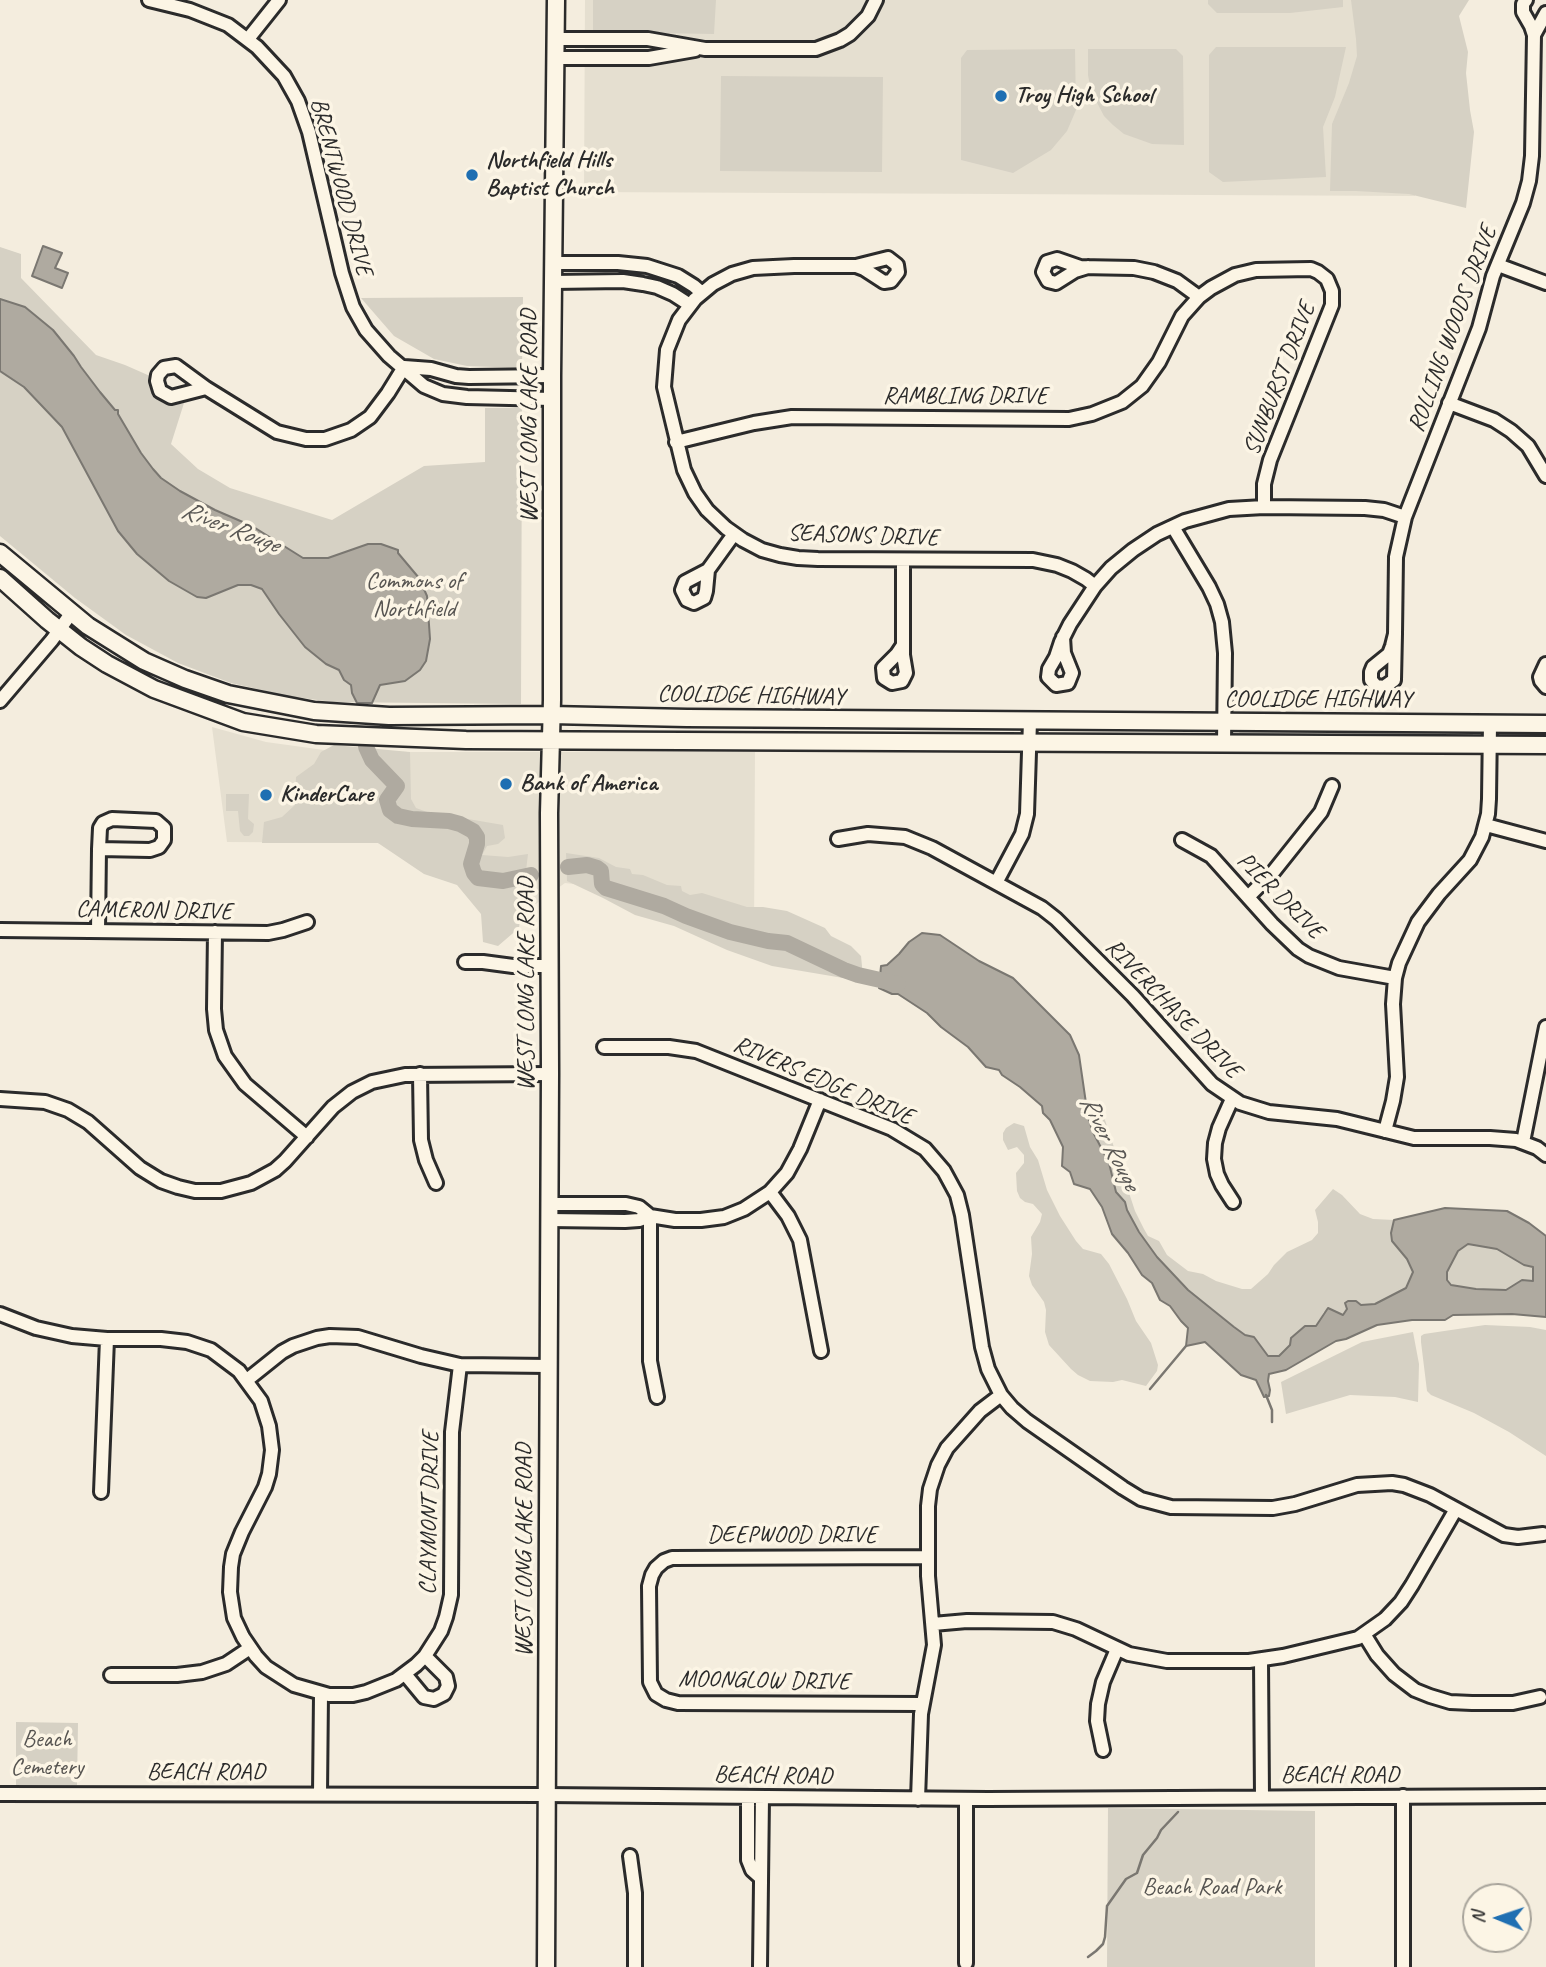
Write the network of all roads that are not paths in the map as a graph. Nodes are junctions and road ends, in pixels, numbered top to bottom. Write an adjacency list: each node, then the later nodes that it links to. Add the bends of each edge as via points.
1 (149, 0): 10 (street, BRENTWOOD DRIVE, via 210,16)
2 (279, 0): 10 (street)
3 (556, 0): 11 (main road, WEST LONG LAKE ROAD)
4 (876, 0): 12 (street, via 859,26 827,46)
5 (1526, 0): 9 (street, ROLLING WOODS DRIVE, via 1523,12)
6 (1542, 0): 7 (street)
7 (1546, 5)
8 (1546, 13): 9 (street, ROLLING WOODS DRIVE)
9 (1534, 35): 15 (street, ROLLING WOODS DRIVE, via 1531,172)
10 (248, 39): 23 (street, BRENTWOOD DRIVE, via 284,76 302,109 352,307 376,343)
11 (556, 39): 12 (street, via 648,39); 13 (main road, WEST LONG LAKE ROAD)
12 (705, 49): 13 (street, via 649,58)
13 (556, 58): 14 (main road, WEST LONG LAKE ROAD)
14 (553, 263): 18 (main road, WEST LONG LAKE ROAD); 20 (street, via 647,266 678,276)
15 (1498, 265): 19 (street); 27 (street, ROLLING WOODS DRIVE)
16 (856, 266): 20 (street, SEASONS DRIVE, via 753,268 732,274)
17 (1088, 267): 21 (street, via 1154,272 1183,284)
18 (553, 282): 22 (street, via 643,284); 24 (main road, WEST LONG LAKE ROAD)
19 (1546, 283)
20 (702, 293): 22 (street, SEASONS DRIVE)
21 (1199, 297): 28 (street, RAMBLING DRIVE, via 1182,316 1142,386 1122,402 1092,414 1069,419 792,417); 30 (street, SUNBURST DRIVE, via 1235,275 1266,268 1311,269 1331,285 1332,304 1270,460)
22 (690, 305): 28 (street, SEASONS DRIVE, via 674,331 665,361 664,387)
23 (404, 367): 24 (street, via 469,377); 25 (street, via 370,417 325,439 277,432); 26 (street, BRENTWOOD DRIVE, via 424,386 443,394)
24 (552, 376): 26 (main road, WEST LONG LAKE ROAD)
25 (206, 388)
26 (552, 399): 47 (main road, WEST LONG LAKE ROAD)
27 (1449, 402): 29 (street, via 1511,431 1528,446); 31 (street, ROLLING WOODS DRIVE)
28 (676, 442): 33 (street, SEASONS DRIVE, via 695,493)
29 (1546, 476)
30 (1264, 507): 31 (street, via 1365,508); 32 (street, via 1215,512)
31 (1405, 517): 41 (street, ROLLING WOODS DRIVE, via 1396,557)
32 (1173, 527): 38 (street, via 1133,550); 53 (street, via 1209,587 1222,622)
33 (734, 534): 35 (street, SEASONS DRIVE, via 762,550 798,558); 36 (street)
34 (0, 553): 39 (main road, COOLIDGE HIGHWAY)
35 (903, 560): 38 (street, SEASONS DRIVE, via 1046,562 1079,574); 43 (street)
36 (708, 570)
37 (0, 578): 40 (main road, COOLIDGE HIGHWAY)
38 (1095, 586): 42 (street)
39 (72, 612): 40 (street); 48 (main road, COOLIDGE HIGHWAY, via 144,661 228,694 314,711)
40 (59, 630): 46 (street); 56 (main road, COOLIDGE HIGHWAY, via 153,689 243,722 316,734)
41 (1395, 634)
42 (1063, 638)
43 (903, 645)
44 (1546, 664): 45 (street, via 1540,677)
45 (1546, 687)
46 (1, 697)
47 (551, 715): 49 (main road, COOLIDGE HIGHWAY); 50 (main road, COOLIDGE HIGHWAY); 58 (main road, WEST LONG LAKE ROAD)
48 (389, 716): 49 (main road, COOLIDGE HIGHWAY); 56 (main road, via 391,730)
49 (420, 716): 57 (main road, via 411,723)
50 (670, 718): 51 (main road, COOLIDGE HIGHWAY); 59 (main road, via 667,731)
51 (701, 718): 52 (main road, COOLIDGE HIGHWAY); 60 (main road, via 691,726)
52 (1030, 721): 53 (main road, COOLIDGE HIGHWAY); 61 (street)
53 (1224, 722): 54 (main road, COOLIDGE HIGHWAY); 62 (street)
54 (1490, 724): 55 (main road, COOLIDGE HIGHWAY); 63 (street)
55 (1546, 724)
56 (381, 737): 57 (main road, COOLIDGE HIGHWAY)
57 (413, 738): 58 (main road, COOLIDGE HIGHWAY)
58 (550, 740): 59 (main road, COOLIDGE HIGHWAY); 78 (main road, WEST LONG LAKE ROAD)
59 (654, 740): 60 (main road, COOLIDGE HIGHWAY)
60 (689, 740): 61 (main road, COOLIDGE HIGHWAY)
61 (1030, 742): 62 (main road, COOLIDGE HIGHWAY); 71 (street, via 1027,814 1022,834)
62 (1224, 744): 63 (main road, COOLIDGE HIGHWAY)
63 (1489, 746): 64 (main road, COOLIDGE HIGHWAY); 66 (street)
64 (1546, 746)
65 (1332, 786): 72 (street, via 1321,812)
66 (1486, 825): 69 (street); 79 (street, via 1470,860 1418,922)
67 (838, 839): 71 (street, RIVERCHASE DRIVE, via 868,834 905,837)
68 (1182, 840): 72 (street, PIER DRIVE, via 1211,856)
69 (1546, 841)
70 (99, 849): 70 (street, via 155,849 164,840 164,828 152,819 112,819 100,828); 75 (street)
71 (996, 883): 85 (street, RIVERCHASE DRIVE, via 1056,919 1133,996 1203,1076)
72 (1248, 897): 79 (street, PIER DRIVE, via 1289,940 1317,961)
73 (307, 922): 76 (street, CAMERON DRIVE, via 268,933)
74 (0, 930): 75 (street, CAMERON DRIVE)
75 (98, 931): 76 (street, CAMERON DRIVE)
76 (215, 932): 88 (street, via 214,1009 225,1056 245,1084)
77 (465, 962): 78 (street)
78 (549, 966): 82 (main road, WEST LONG LAKE ROAD)
79 (1395, 978): 87 (street, via 1397,1077)
80 (1546, 1027): 89 (street)
81 (604, 1047): 86 (street, RIVERS EDGE DRIVE, via 696,1051)
82 (550, 1073): 83 (street); 94 (main road, WEST LONG LAKE ROAD)
83 (420, 1074): 88 (street, via 394,1076 361,1087 333,1107); 91 (street, via 421,1140)
84 (0, 1099): 88 (street, via 45,1102 68,1110 150,1175 195,1191 221,1191 251,1183 275,1170)
85 (1232, 1099): 87 (street, RIVERCHASE DRIVE, via 1269,1112 1337,1119); 93 (street, via 1219,1128 1214,1159)
86 (820, 1100): 92 (street, via 794,1162); 102 (street, RIVERS EDGE DRIVE, via 892,1129 918,1144 944,1171 959,1203 985,1360)
87 (1385, 1131): 89 (street, RIVERCHASE DRIVE, via 1415,1138)
88 (307, 1137)
89 (1523, 1142): 90 (street, RIVERCHASE DRIVE)
90 (1546, 1155)
91 (436, 1183)
92 (770, 1192): 95 (street, via 744,1209 715,1219); 98 (street, via 800,1240)
93 (1233, 1202)
94 (549, 1212): 95 (street, via 626,1204); 100 (main road, WEST LONG LAKE ROAD)
95 (650, 1216): 103 (street, via 650,1362)
96 (0, 1314): 97 (street, CLAYMONT DRIVE, via 48,1331)
97 (107, 1339): 101 (street, CLAYMONT DRIVE, via 200,1345 231,1363); 104 (street)
98 (821, 1351)
99 (460, 1365): 100 (street); 101 (street, via 358,1337 330,1336 293,1346); 113 (street, CLAYMONT DRIVE, via 452,1432 451,1595 441,1631)
100 (549, 1366): 123 (main road, WEST LONG LAKE ROAD)
101 (247, 1380): 111 (street, CLAYMONT DRIVE, via 261,1401 272,1450 265,1487 237,1543 231,1567 231,1606)
102 (1001, 1395): 105 (street, RIVERS EDGE DRIVE, via 1027,1421 1123,1489 1158,1504 1273,1508 1357,1485 1392,1483); 107 (street, via 955,1437 937,1465 929,1498)
103 (657, 1397)
104 (101, 1492)
105 (1456, 1509): 106 (street, RIVERS EDGE DRIVE, via 1504,1535); 110 (street, via 1401,1602)
106 (1543, 1534)
107 (928, 1557): 108 (street, DEEPWOOD DRIVE, via 678,1557); 109 (street)
108 (658, 1566): 119 (street, MOONGLOW DRIVE, via 649,1586 649,1675 653,1688 666,1700)
109 (933, 1624): 112 (street, via 1039,1620 1076,1629); 119 (street, via 933,1654)
110 (1364, 1634): 114 (street); 118 (street, via 1394,1674 1430,1696 1472,1703 1513,1703)
111 (250, 1648): 116 (street, via 226,1664 202,1672); 117 (street, CLAYMONT DRIVE, via 275,1674)
112 (1117, 1649): 114 (street, via 1167,1661); 120 (street, via 1098,1704)
113 (425, 1656): 115 (street, CLAYMONT DRIVE); 115 (street, via 446,1677 444,1694 425,1697)
114 (1261, 1660): 128 (street)
115 (405, 1674): 117 (street, CLAYMONT DRIVE, via 366,1692)
116 (111, 1675)
117 (321, 1693): 122 (street)
118 (1540, 1697)
119 (922, 1704): 129 (street)
120 (1103, 1751)
121 (0, 1794): 122 (street, BEACH ROAD)
122 (320, 1794): 123 (street, BEACH ROAD)
123 (545, 1795): 126 (street, BEACH ROAD); 134 (main road, WEST LONG LAKE ROAD)
124 (1403, 1796): 125 (street, BEACH ROAD); 128 (street, BEACH ROAD); 137 (street)
125 (1546, 1796)
126 (748, 1797): 127 (street, BEACH ROAD); 132 (street, via 748,1860)
127 (762, 1797): 129 (street, BEACH ROAD); 132 (street)
128 (1262, 1797): 130 (street, BEACH ROAD)
129 (918, 1798): 130 (street, BEACH ROAD)
130 (966, 1799): 133 (street)
131 (630, 1856): 135 (street)
132 (761, 1878): 136 (street)
133 (966, 1963)
134 (546, 1967)
135 (635, 1967)
136 (760, 1967)
137 (1403, 1967)

